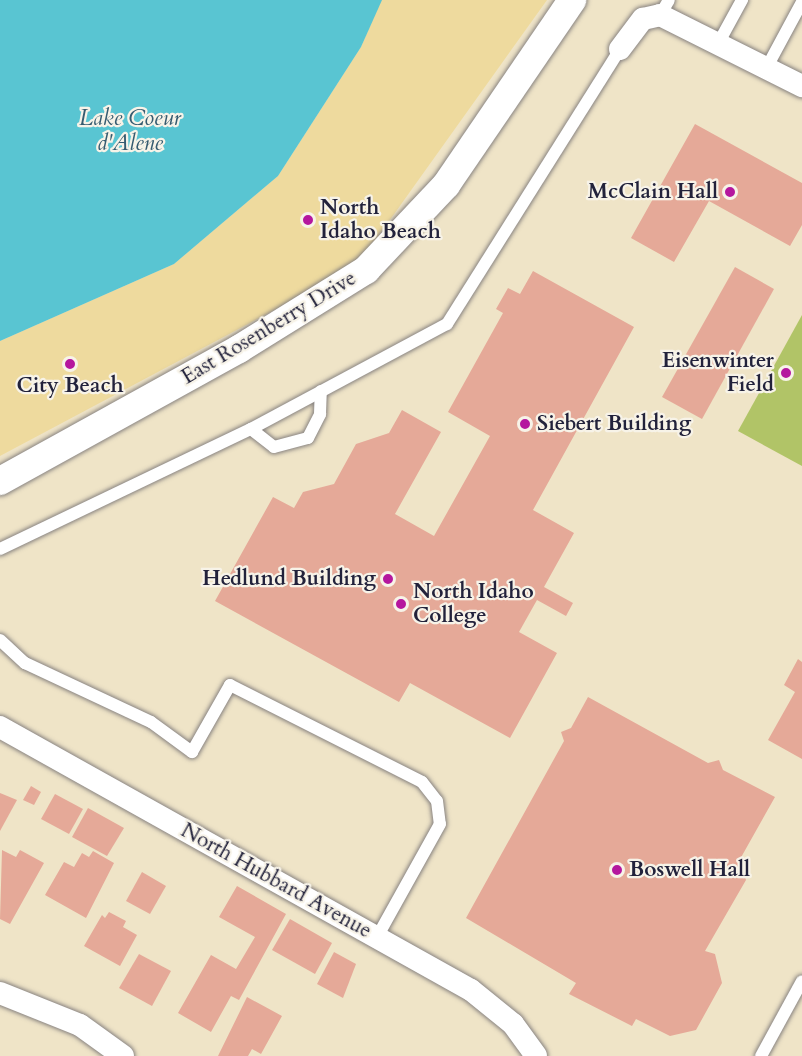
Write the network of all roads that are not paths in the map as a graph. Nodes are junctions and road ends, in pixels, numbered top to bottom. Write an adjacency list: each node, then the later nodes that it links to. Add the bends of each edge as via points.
1 (572, 0): 11 (street, East Rosenberry Drive, via 446,184 366,270 239,349)
2 (742, 0): 5 (lane)
3 (802, 2): 7 (lane)
4 (665, 7): 5 (street); 6 (street, via 643,19)
5 (718, 42): 7 (street)
6 (620, 49): 9 (lane, via 447,324)
7 (767, 67): 8 (street)
8 (802, 86)
9 (321, 391): 10 (lane); 10 (lane, via 320,414 308,438 274,447)
10 (252, 429): 12 (lane)
11 (0, 481)
12 (0, 549)
13 (0, 640): 15 (lane, via 25,663 151,722 192,752 230,685 422,782 437,801 440,824)
14 (0, 727): 15 (street, North Hubbard Avenue)
15 (377, 937): 19 (street, North Hubbard Avenue, via 494,1006)
16 (802, 981): 20 (lane)
17 (0, 993): 18 (street, via 80,1025)
18 (123, 1056)
19 (536, 1056)
20 (761, 1056)

